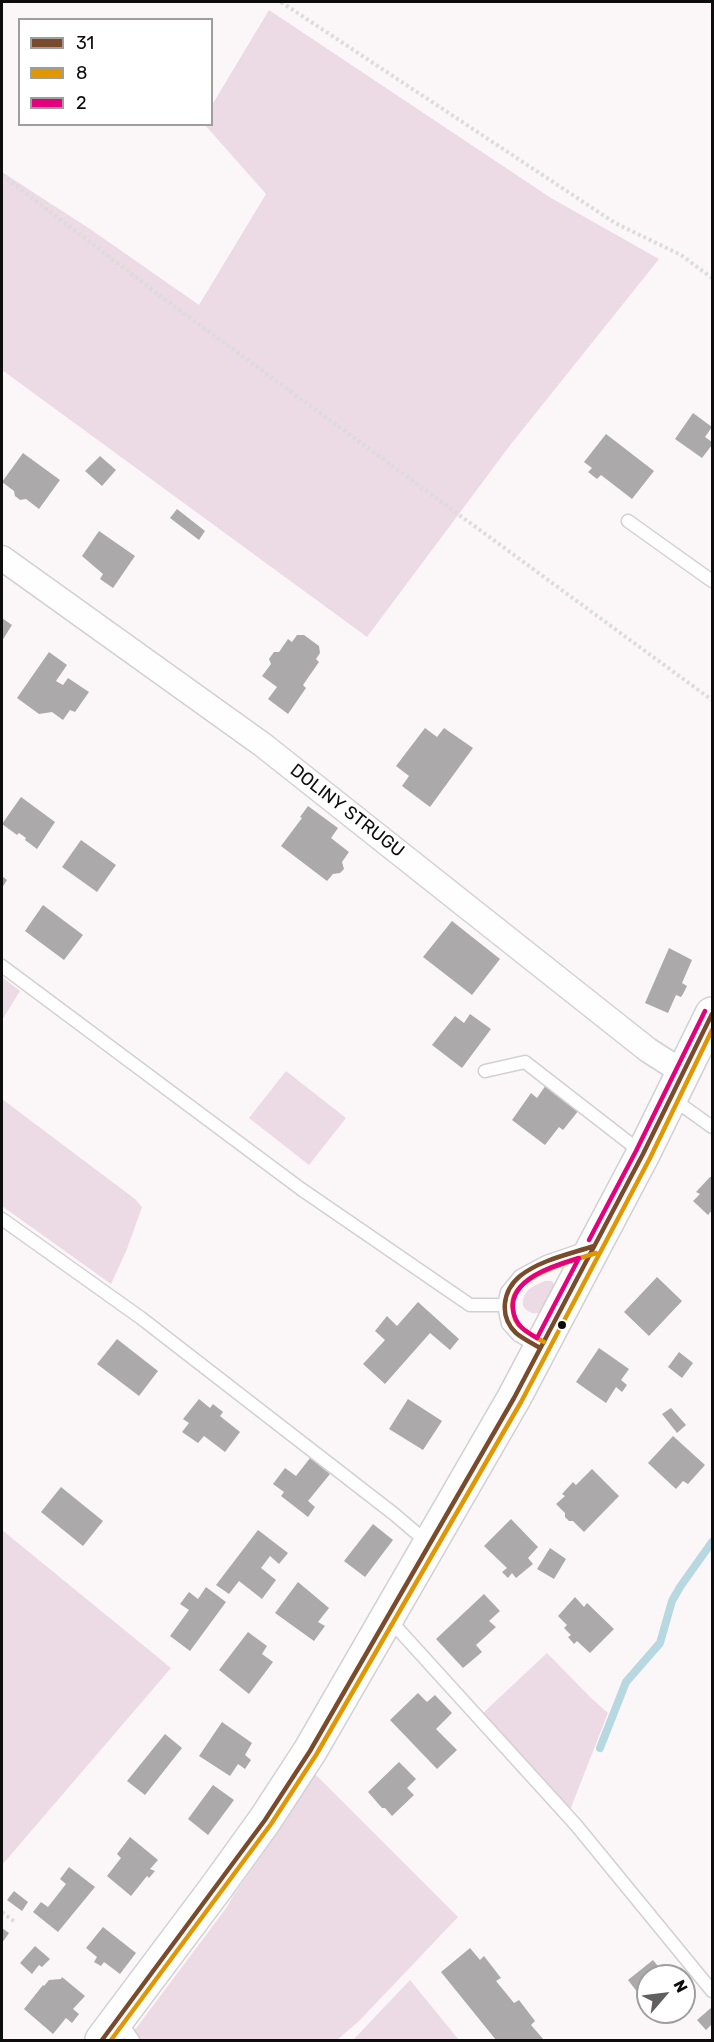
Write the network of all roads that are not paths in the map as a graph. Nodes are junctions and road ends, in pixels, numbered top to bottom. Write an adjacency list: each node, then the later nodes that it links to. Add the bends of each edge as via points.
1 (628, 521): 3 (lane)
2 (2, 558): 7 (street, DOLINY STRUGU, via 263,745 648,1050)
3 (712, 581)
4 (2, 966): 12 (lane, via 301,1189 470,1305)
5 (712, 1014): 7 (street)
6 (485, 1071): 9 (lane, via 525,1062)
7 (678, 1085): 8 (lane); 9 (street)
8 (712, 1127)
9 (643, 1154): 11 (street)
10 (2, 1219): 14 (lane, via 141,1318)
11 (594, 1245): 12 (lane, via 520,1276 507,1292); 13 (street)
12 (504, 1305): 13 (lane, via 508,1324)
13 (540, 1348): 14 (street)
14 (430, 1544): 15 (street)
15 (388, 1618): 16 (lane, via 576,1825); 17 (street, via 310,1751)
16 (712, 1991)
17 (118, 2033)

